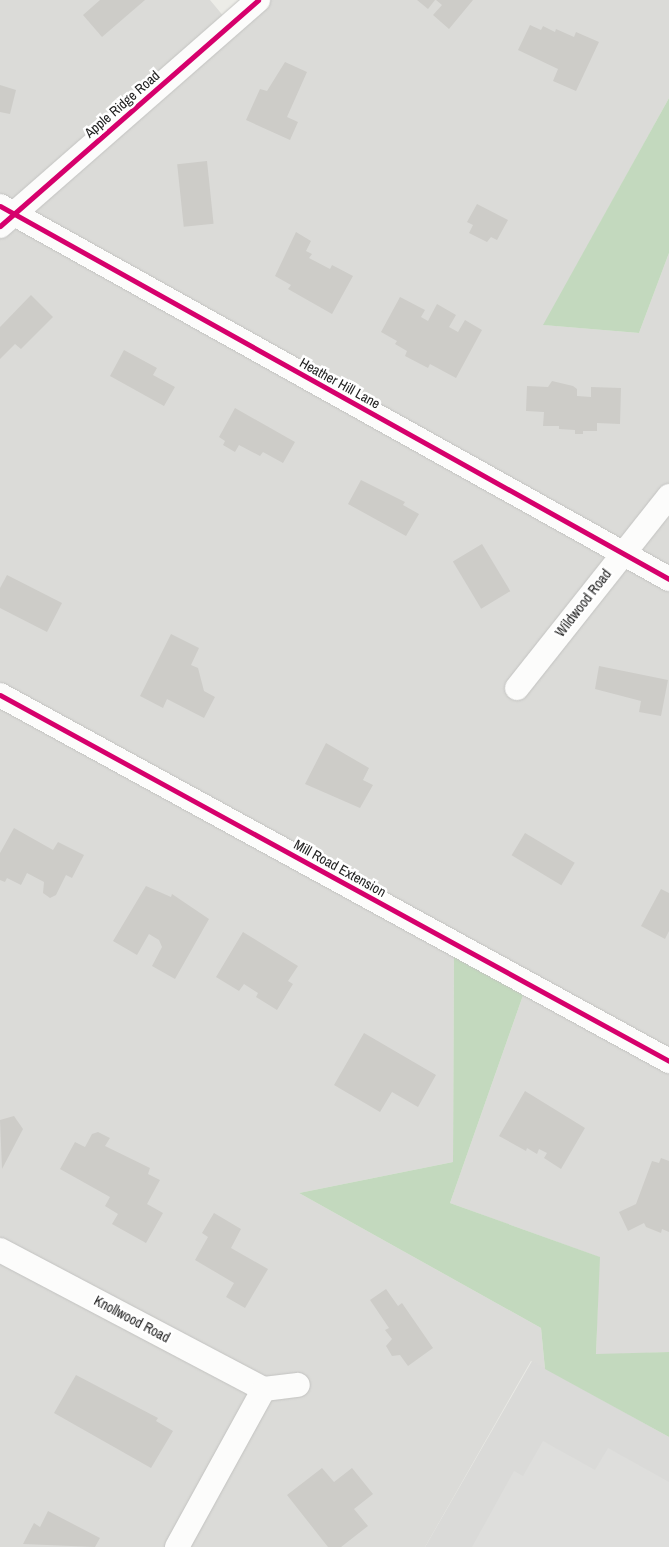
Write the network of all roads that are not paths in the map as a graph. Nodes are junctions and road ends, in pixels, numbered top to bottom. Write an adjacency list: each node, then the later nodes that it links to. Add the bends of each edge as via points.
1 (258, 0): 2 (street, Apple Ridge Road)
2 (4, 215): 4 (street, Heather Hill Lane)
3 (669, 496): 4 (street, Wildwood Road)
4 (623, 553): 5 (street, Heather Hill Lane); 6 (street, Wildwood Road)
5 (669, 580)
6 (517, 688)
7 (0, 695): 8 (street, Mill Road Extension)
8 (669, 1061)
9 (0, 1250): 11 (street, Knollwood Road)
10 (298, 1385): 11 (street)
11 (264, 1389): 12 (street)
12 (176, 1547)

